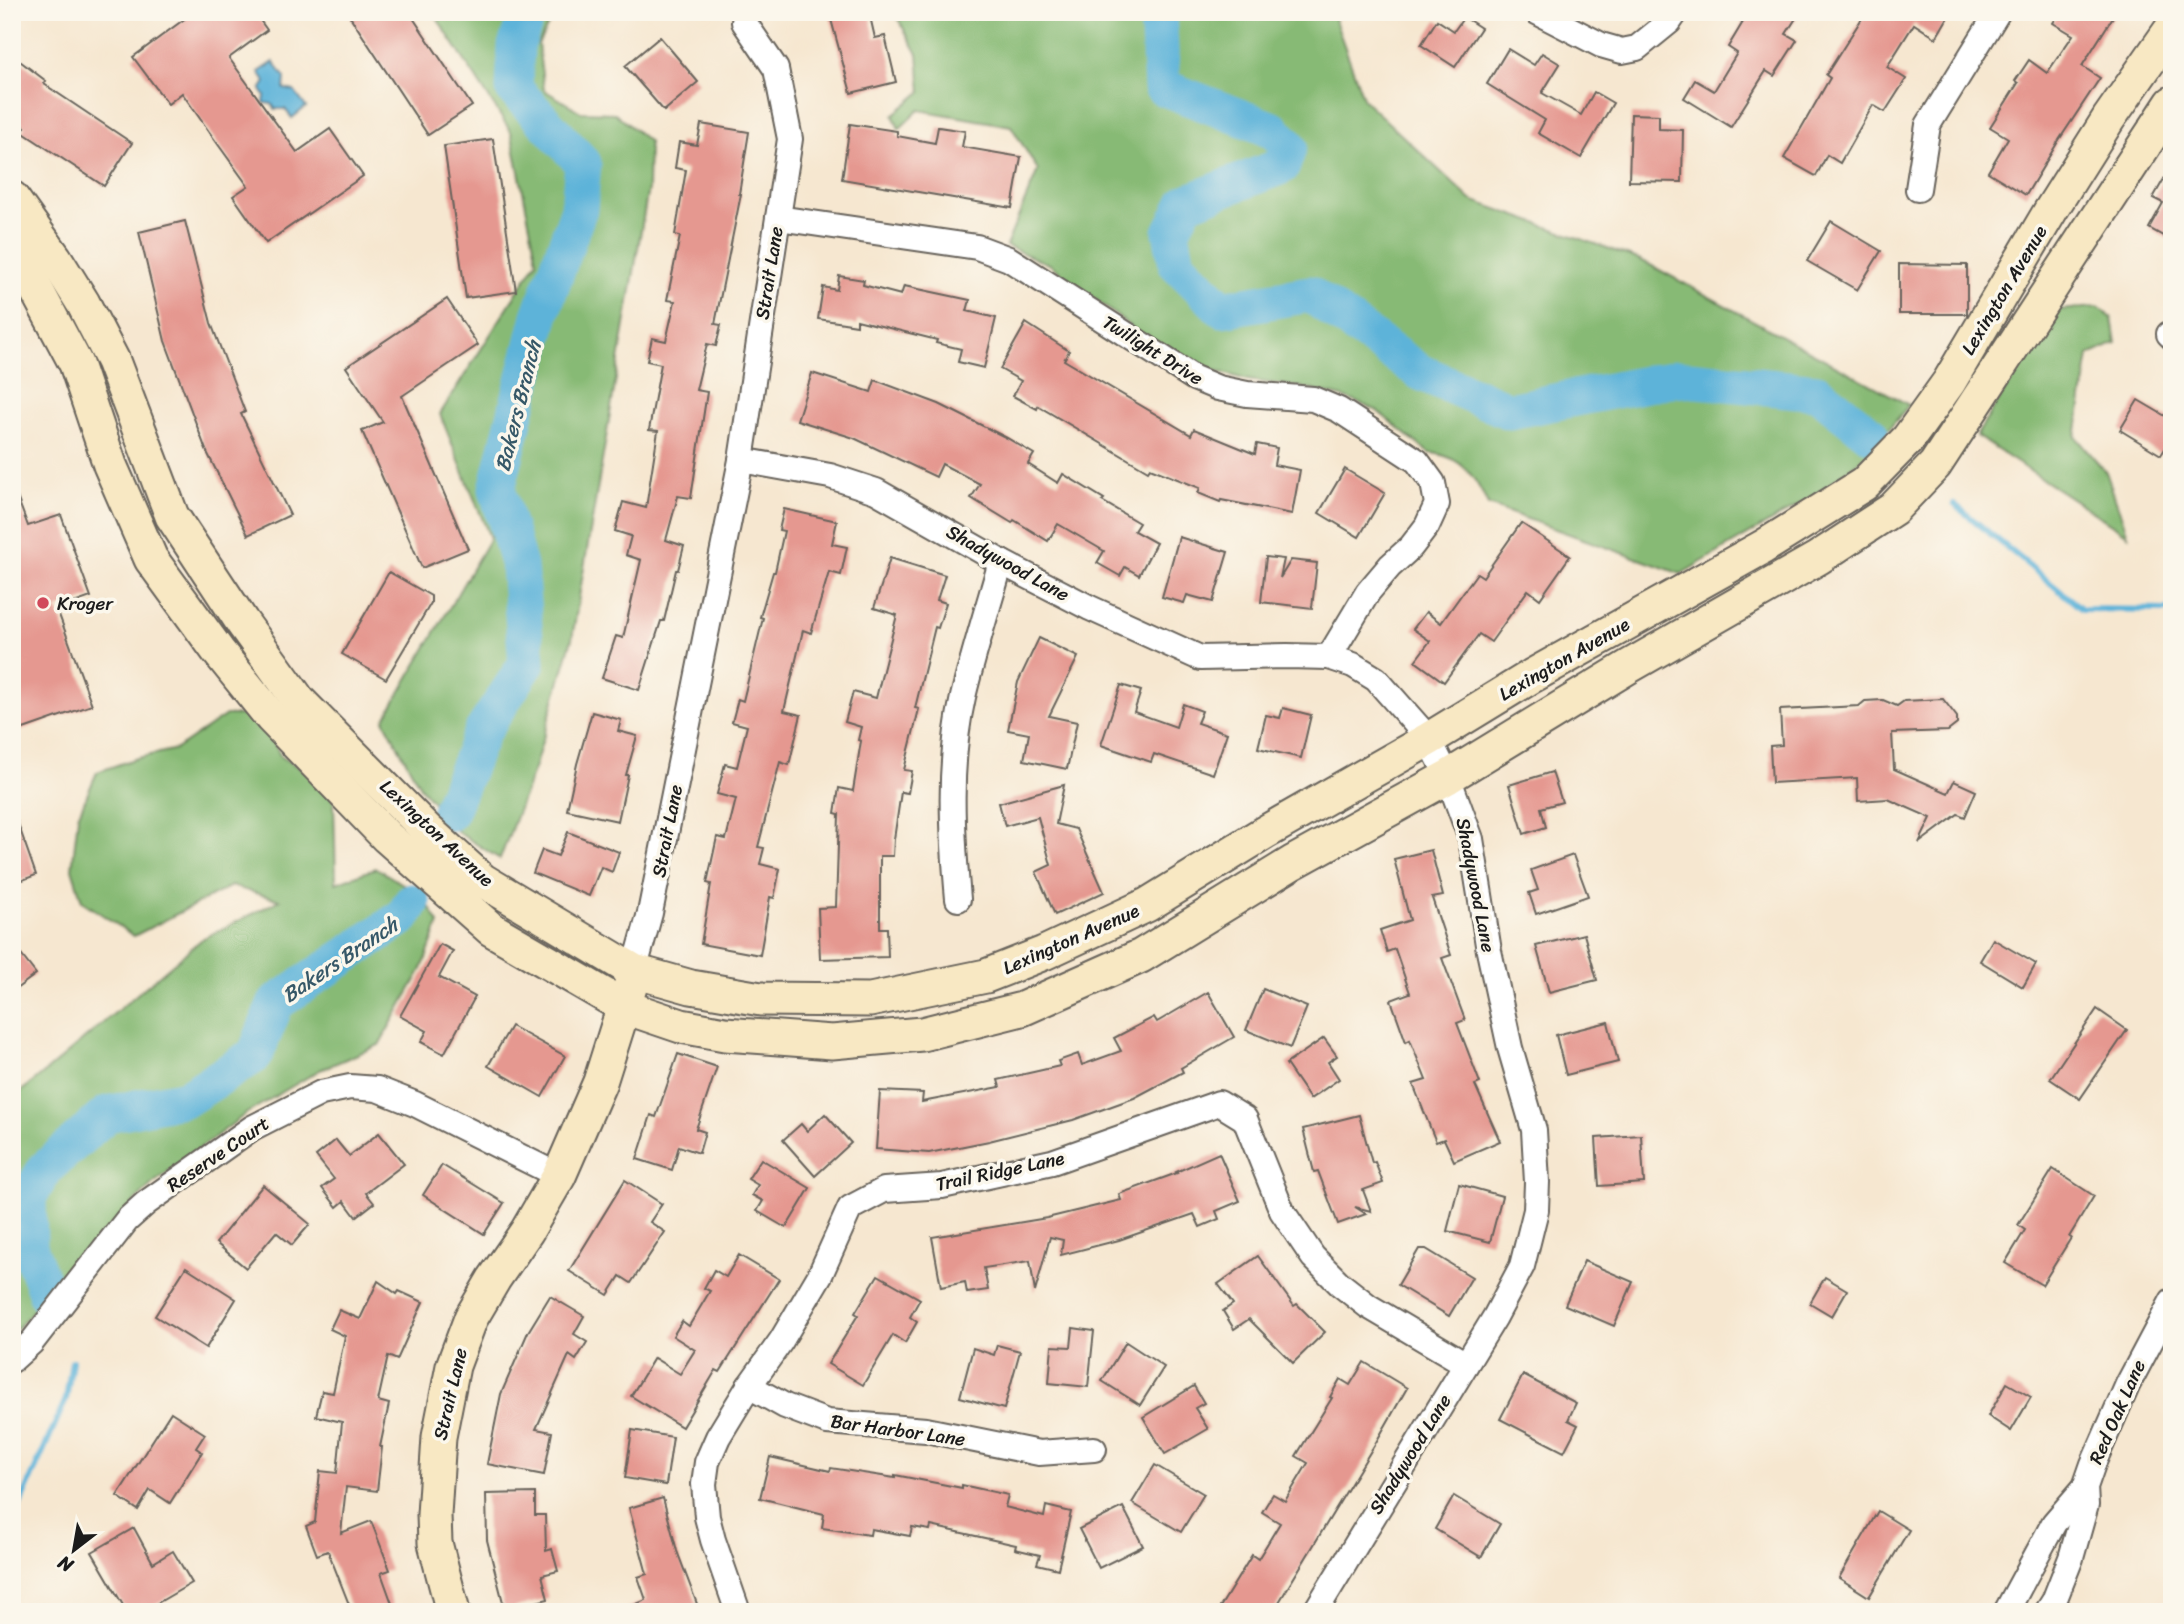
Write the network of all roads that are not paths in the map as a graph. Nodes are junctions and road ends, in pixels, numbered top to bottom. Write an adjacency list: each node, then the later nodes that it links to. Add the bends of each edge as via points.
1 (1537, 12): 2 (street, via 1622,51 1637,48)
2 (1676, 12)
3 (1998, 12): 7 (street, via 1928,125)
4 (744, 22): 9 (street, Strait Lane, via 776,69 790,139)
5 (2172, 28): 14 (street, Lexington Avenue, via 2109,118 1949,382 1908,439 1864,484)
6 (2172, 103): 15 (street, Lexington Avenue, via 1935,465 1893,509)
7 (1918, 189)
8 (12, 198): 17 (street, Lexington Avenue, via 83,303 113,361 172,516 299,701 482,880)
9 (778, 218): 11 (street, Strait Lane); 13 (street, Twilight Drive, via 977,247 1009,259 1194,378 1247,394 1313,399 1339,410 1417,461 1433,483 1437,504 1411,547 1368,592)
10 (12, 252): 18 (street, Lexington Avenue, via 76,364 110,466 151,558 271,717 387,837 491,929)
11 (741, 460): 12 (street, Shadywood Lane, via 830,476 876,491); 17 (street, Strait Lane, via 650,913)
12 (1001, 562): 13 (street, Shadywood Lane, via 1200,658); 16 (street, via 962,698 952,839)
13 (1329, 657): 14 (street, Shadywood Lane, via 1376,679)
14 (1429, 739): 15 (street, Shadywood Lane); 17 (street, Lexington Avenue, via 1147,905 986,976 870,1000 761,999)
15 (1448, 776): 18 (street, Lexington Avenue, via 1292,863 1141,956 1022,1009 922,1034 832,1042 724,1034 681,1026); 22 (street, Shadywood Lane, via 1471,839 1510,1048 1534,1130 1537,1182 1536,1210 1522,1266)
16 (958, 899)
17 (634, 971): 18 (street, Strait Lane)
18 (625, 1007): 19 (street, Strait Lane, via 600,1082)
19 (559, 1176): 21 (street, Reserve Court, via 377,1089 350,1087 321,1093 251,1128 146,1203 127,1220 32,1342); 26 (street, Strait Lane, via 471,1318 453,1366 439,1437 434,1515 435,1543)
20 (2172, 1301): 25 (street, Red Oak Lane, via 2128,1384)
21 (12, 1360)
22 (1466, 1364): 23 (street, Trail Ridge Lane, via 1368,1306 1313,1257 1282,1211 1245,1119 1219,1103 1052,1162 942,1186 884,1190 850,1208 820,1275); 28 (street, Shadywood Lane)
23 (749, 1386): 24 (street, Bar Harbor Lane, via 827,1422 926,1430 1039,1453); 27 (street, Trail Ridge Lane, via 718,1437 704,1484 713,1540)
24 (1094, 1449)
25 (2085, 1487): 29 (street, Red Oak Lane, via 2054,1523); 30 (street, Red Oak Lane, via 2086,1505 2071,1558)
26 (453, 1612)
27 (738, 1612)
28 (1315, 1612)
29 (2006, 1612)
30 (2047, 1612)

